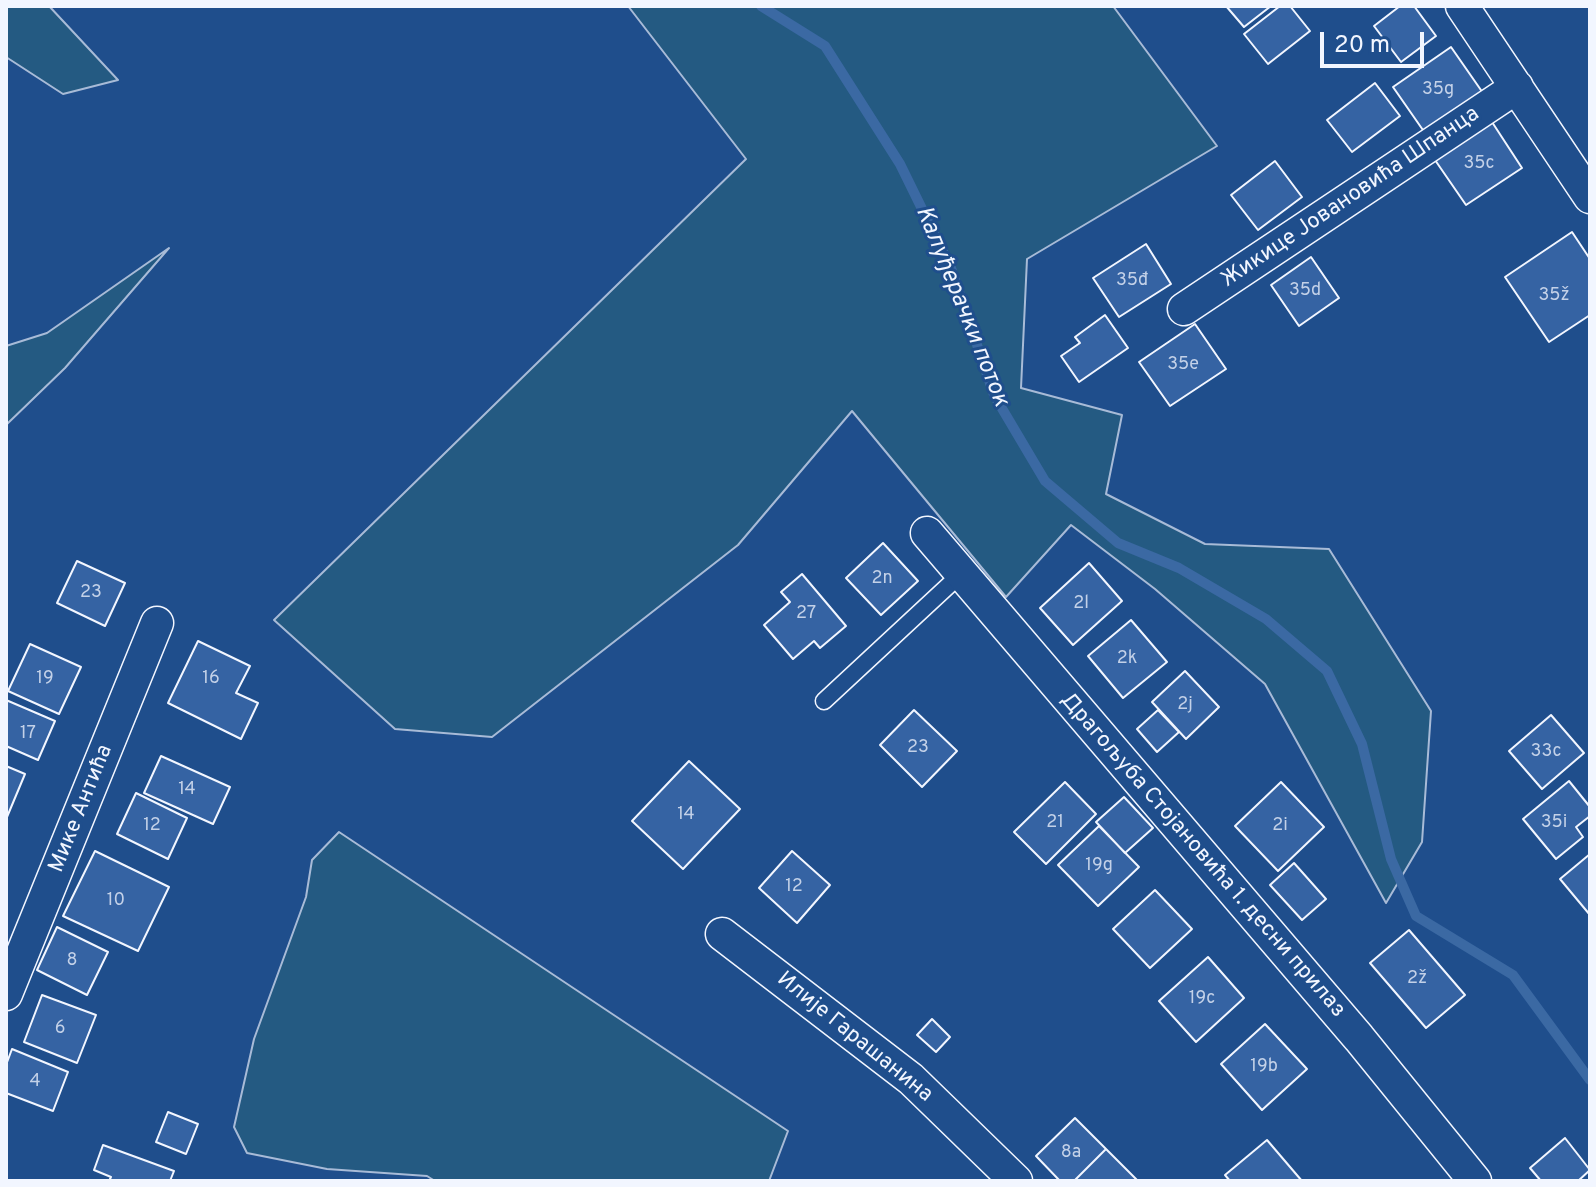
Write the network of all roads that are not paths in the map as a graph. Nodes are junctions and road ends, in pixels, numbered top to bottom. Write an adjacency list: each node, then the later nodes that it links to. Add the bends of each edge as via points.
1 (1462, 6): 2 (street)
2 (1517, 87): 3 (street); 4 (street, Жикице Јовановића Шпанца)
3 (1590, 197)
4 (1184, 309)
5 (927, 533): 6 (street, Драгољуба Стојановића 1. десни прилаз)
6 (962, 573): 8 (lane); 12 (street, Драгољуба Стојановића 1. десни прилаз)
7 (157, 623): 10 (street, Мике Антића)
8 (824, 701)
9 (722, 934): 11 (street, Илије Гарашанина, via 911,1079)
10 (6, 994)
11 (1016, 1181)
12 (1475, 1181)

